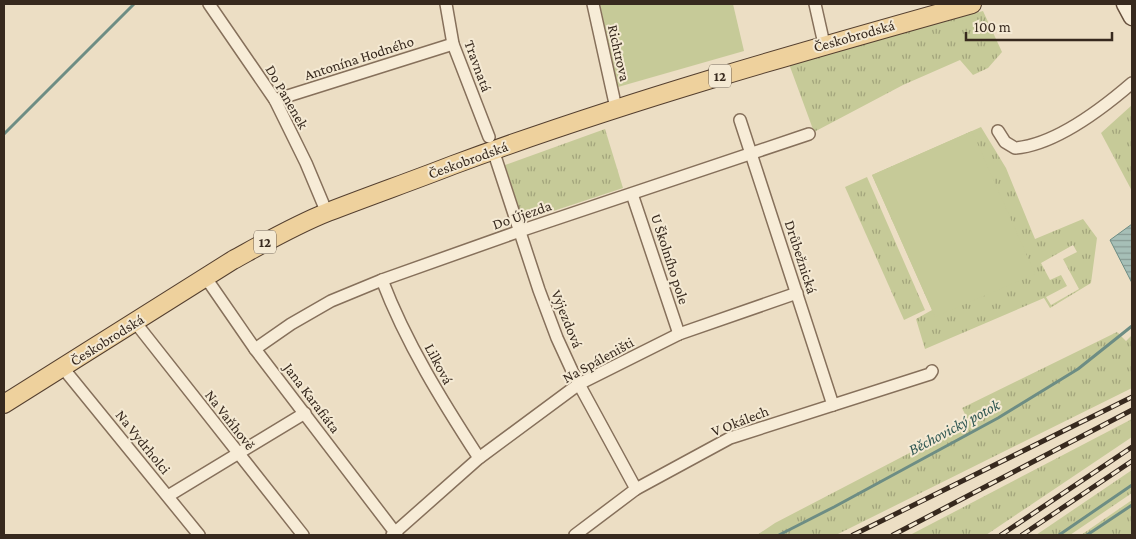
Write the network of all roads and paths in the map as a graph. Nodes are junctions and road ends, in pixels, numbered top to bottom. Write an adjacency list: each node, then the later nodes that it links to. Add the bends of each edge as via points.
1 (209, 4): 11 (street, Do Panenek)
2 (446, 4): 8 (street, Travnatá)
3 (593, 4): 12 (street, Richtrova)
4 (815, 4): 9 (street)
5 (972, 4): 9 (main road, Českobrodská / 12)
6 (1125, 4): 7 (street)
7 (1132, 17)
8 (453, 44): 11 (street, Antonína Hodného); 16 (street, Travnatá)
9 (824, 44): 12 (main road, Českobrodská / 12)
10 (1132, 83): 14 (street, via 1089,118 1032,145 1016,148 1005,142)
11 (275, 100): 19 (street, Do Panenek)
12 (616, 108): 16 (main road, Českobrodská / 12)
13 (740, 120): 17 (street, Drůbežnická)
14 (998, 131)
15 (809, 134): 17 (street, Do Újezda)
16 (491, 144): 19 (main road, Českobrodská / 12); 20 (street, Výjezdová)
17 (752, 155): 18 (street, Do Újezda); 23 (street, Drůbežnická)
18 (632, 194): 20 (street, Do Újezda); 25 (street, U Školního pole)
19 (327, 213): 21 (main road, Českobrodská / 12, via 265,242)
20 (520, 231): 22 (street, Do Újezda); 29 (street, Výjezdová, via 557,338)
21 (206, 278): 24 (main road, Českobrodská / 12); 26 (street, Jana Karafiáta)
22 (382, 280): 26 (street, Do Újezda, via 331,301); 34 (street, Lilková, via 398,320 439,396)
23 (797, 293): 25 (street, Na Spáleništi); 31 (street, Drůbežnická)
24 (135, 322): 27 (main road, Českobrodská / 12); 33 (street, Na Vaňhově)
25 (679, 334): 29 (street, Na Spáleništi)
26 (255, 348): 32 (street, Jana Karafiáta)
27 (63, 368): 30 (main road, Českobrodská / 12); 36 (street, Na Vydrholci)
28 (932, 374): 31 (street, V Okálech)
29 (579, 384): 34 (street, Na Spáleništi); 35 (street, Výjezdová)
30 (4, 404)
31 (834, 405): 35 (street, V Okálech, via 730,438)
32 (305, 413): 33 (street); 37 (street, Jana Karafiáta)
33 (238, 454): 36 (street); 39 (street, Na Vaňhově)
34 (479, 458): 37 (street, Na Spáleništi)
35 (636, 489): 40 (street, V Okálech)
36 (168, 496): 38 (street, Na Vydrholci)
37 (395, 534)
38 (199, 535)
39 (303, 535)
40 (575, 535)

